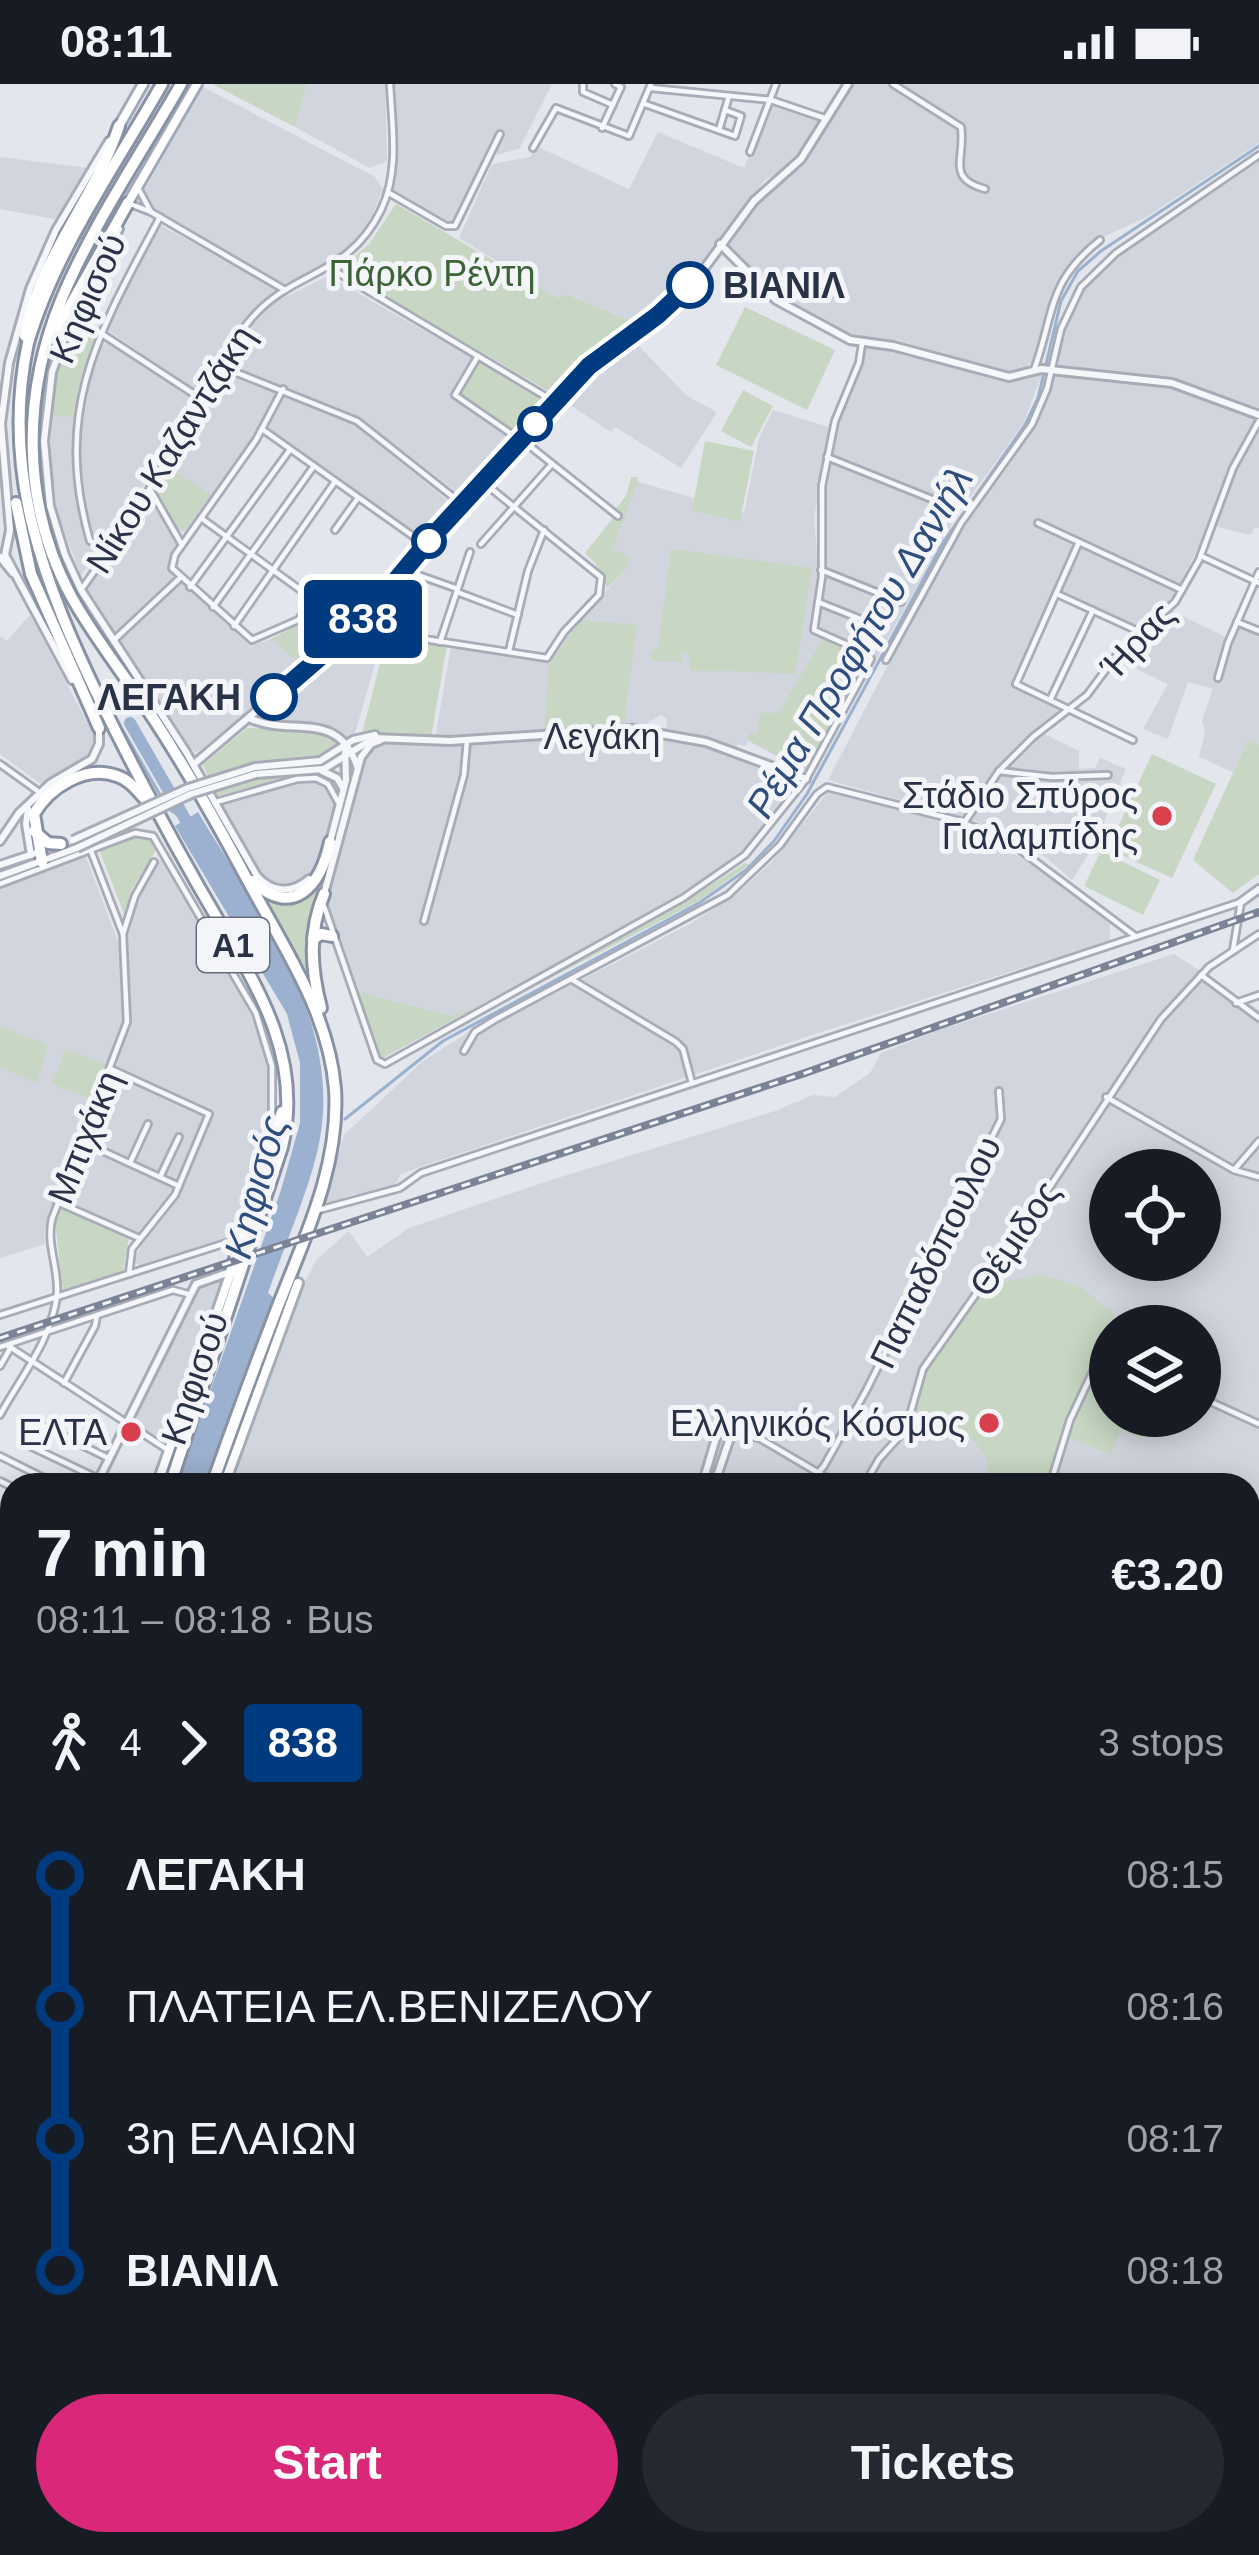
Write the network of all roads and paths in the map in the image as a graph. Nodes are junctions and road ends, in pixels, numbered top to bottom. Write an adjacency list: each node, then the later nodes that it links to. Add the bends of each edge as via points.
1 (143, 84): 18 (main road, Κηφισού)
2 (162, 84): 43 (highway, Α1, via 47,292)
3 (181, 84): 28 (highway, Α1)
4 (197, 84): 25 (main road, Κηφισού)
5 (390, 84): 27 (street, Νίκου Καζαντζάκη)
6 (583, 84): 15 (street)
7 (615, 84): 15 (street, via 621,87)
8 (776, 84): 13 (street)
9 (848, 84): 17 (street)
10 (893, 84): 26 (street, via 961,127 961,177)
11 (651, 86): 12 (street); 14 (street)
12 (729, 96): 13 (street); 16 (street)
13 (771, 100): 17 (street); 23 (street)
14 (645, 104): 19 (street, via 628,136); 20 (street)
15 (613, 105): 19 (street)
16 (725, 110): 20 (street); 20 (street, via 741,116 736,136)
17 (827, 119): 32 (street, via 802,159)
18 (119, 126): 38 (street, Κηφισού, via 42,260); 43 (highway, via 38,287)
19 (602, 128): 22 (street, via 554,108)
20 (717, 129)
21 (500, 134): 27 (street, via 455,226)
22 (533, 148)
23 (750, 152)
24 (1259, 155): 42 (street, via 1096,270)
25 (137, 186): 28 (main road, Κηφισού); 29 (street)
26 (985, 189)
27 (389, 194): 33 (street, Νίκου Καζαντζάκη, via 361,242)
28 (124, 197): 29 (street); 35 (street, Κηφισού, via 120,228); 140 (highway, Α1, via 69,284 41,361 38,506 78,608)
29 (151, 212): 30 (street)
30 (160, 217): 34 (street); 36 (street)
31 (1100, 240): 42 (street, via 1054,295)
32 (720, 244): 39 (street, via 776,300); 46 (street, via 683,292)
33 (330, 268): 34 (street, Νίκου Καζαντζάκη); 40 (street)
34 (285, 290): 41 (street, Νίκου Καζαντζάκη, via 251,320)
35 (68, 328): 36 (street); 86 (street, Κηφισού, via 48,393 44,452 53,518)
36 (99, 332): 45 (street); 73 (street, via 81,393 76,460 89,539)
37 (0, 340): 38 (street)
38 (14, 342): 67 (street, Κηφισού, via 1,424 10,530)
39 (862, 342): 42 (street, via 1009,377); 51 (street)
40 (478, 356): 46 (street); 49 (street, via 455,394)
41 (220, 366): 44 (street); 45 (street, Νίκου Καζαντζάκη)
42 (1044, 370): 47 (street, via 1172,383); 105 (street, via 1027,435 961,523)
43 (21, 374): 54 (highway, Α1)
44 (283, 389): 48 (street); 59 (street, via 357,421)
45 (200, 398): 57 (street, Νίκου Καζαντζάκη)
46 (555, 402): 49 (street)
47 (1259, 418): 76 (street, Ήρας)
48 (262, 429): 50 (street); 62 (street)
49 (523, 437): 52 (street); 55 (street)
50 (290, 449): 53 (street); 66 (street)
51 (827, 458): 68 (street, via 949,506); 80 (street)
52 (552, 464): 60 (street); 61 (street)
53 (314, 466): 56 (street); 75 (street)
54 (17, 476): 110 (highway, via 16,519 31,574); 127 (highway, Α1, via 49,591)
55 (482, 481): 59 (street); 60 (street)
56 (335, 482): 58 (street); 78 (street)
57 (150, 490): 70 (street); 73 (street, Νίκου Καζαντζάκη)
58 (358, 498): 64 (street); 72 (street)
59 (462, 504): 72 (street)
60 (514, 506): 65 (street); 71 (street)
61 (618, 516)
62 (201, 518): 66 (street); 70 (street)
63 (1038, 523): 69 (street)
64 (335, 530)
65 (544, 530): 95 (street); 104 (street, via 601,577 599,596 549,656)
66 (226, 537): 75 (street); 85 (street)
67 (3, 541): 84 (street, Κηφισού)
68 (930, 542)
69 (1079, 542): 88 (street); 89 (street)
70 (182, 544): 82 (street, via 172,568)
71 (481, 544)
72 (425, 545): 79 (street)
73 (110, 549): 86 (street, Νίκου Καζαντζάκη)
74 (470, 552): 87 (street)
75 (250, 554): 78 (street); 93 (street)
76 (1201, 556): 83 (street); 88 (street, Ήρας)
77 (0, 557): 84 (street)
78 (273, 570): 90 (street); 97 (street)
79 (404, 570): 87 (street); 99 (street)
80 (821, 570): 91 (street); 92 (street)
81 (1259, 572): 83 (street)
82 (180, 578): 85 (street); 102 (street)
83 (1257, 582): 96 (street)
84 (25, 586): 110 (street, Κηφισού)
85 (190, 587): 93 (street)
86 (81, 590): 102 (street, Κηφισού)
87 (457, 590): 95 (street); 103 (street)
88 (1182, 590): 101 (street, Ήρας)
89 (1057, 594): 94 (street); 107 (street, via 1016,684)
90 (314, 600): 97 (street, via 298,620 260,640); 99 (street)
91 (818, 602): 98 (street); 122 (street, via 814,631 871,659)
92 (901, 602)
93 (213, 607): 97 (street)
94 (1093, 610): 101 (street); 107 (street)
95 (518, 615): 104 (street)
96 (1238, 622): 100 (street); 106 (street)
97 (234, 626)
98 (878, 626)
99 (353, 628): 103 (street); 109 (street)
100 (1259, 631)
101 (1142, 633): 108 (street, Ήρας)
102 (113, 641): 116 (street, Κηφισού)
103 (440, 642): 104 (street)
104 (509, 653)
105 (886, 660)
106 (1218, 678)
107 (1050, 700): 108 (street)
108 (1071, 709): 113 (street); 120 (street, Ήρας)
109 (249, 718): 114 (street, via 329,731); 116 (street)
110 (99, 728): 124 (street, via 92,759)
111 (391, 738): 112 (street, Λεγάκη); 114 (street, Λεγάκη, via 368,735); 117 (street, via 367,747)
112 (467, 740): 122 (street, Λεγάκη, via 648,730); 145 (street)
113 (1133, 740)
114 (347, 750): 117 (street); 118 (street); 119 (street); 123 (street)
115 (0, 764): 124 (street)
116 (194, 764): 125 (street, Κηφισού)
117 (358, 769): 143 (street)
118 (256, 770): 119 (street); 133 (street, bridge, via 188,788)
119 (318, 770): 123 (street)
120 (999, 770): 121 (street); 129 (street, Ήρας)
121 (1108, 775)
122 (806, 779): 135 (street)
123 (344, 791): 128 (street)
124 (41, 793): 126 (street)
125 (216, 802): 128 (street, via 312,778 331,786); 132 (street, Κηφισού, via 257,876 273,888 302,886)
126 (29, 806): 131 (street); 136 (street)
127 (154, 808): 130 (highway, via 122,777 90,773 38,806); 162 (highway, Α1, via 271,1015)
128 (340, 808): 132 (street)
129 (964, 823): 139 (street, via 827,788); 149 (street, via 1023,849)
130 (34, 831): 133 (highway); 136 (highway)
131 (0, 841)
132 (330, 842): 140 (highway, via 319,878 301,894 268,893)
133 (70, 844): 136 (street); 136 (street)
134 (91, 851): 141 (street); 146 (street, Μπιχάκη); 178 (street, via 135,833 153,836 240,980 272,1066 270,1134 235,1238)
135 (747, 857): 139 (street); 148 (street, via 385,1064)
136 (37, 858): 138 (street); 141 (street)
137 (154, 862): 146 (street)
138 (0, 865)
139 (758, 867): 153 (street, via 714,904)
140 (242, 870): 157 (highway, Α1, via 310,997)
141 (0, 880)
142 (1259, 889): 144 (street)
143 (324, 894): 148 (street); 150 (highway)
144 (1241, 902): 149 (street); 151 (street)
145 (424, 921)
146 (123, 934): 159 (street, Μπιχάκη, via 127,1022)
147 (1259, 934): 151 (street, Θέμιδος)
148 (332, 936): 150 (highway)
149 (1135, 936): 160 (street)
150 (313, 939): 157 (highway)
151 (1232, 950): 152 (street, Θέμιδος)
152 (1200, 975): 155 (street); 163 (street, Θέμιδος)
153 (571, 980): 158 (street, via 479,1029); 160 (street, via 680,1045)
154 (1259, 995): 155 (street)
155 (1236, 1003): 156 (street)
156 (1259, 1018)
157 (326, 1044): 174 (highway, Α1, via 334,1138)
158 (464, 1051)
159 (111, 1069): 166 (street, Μπιχάκη); 172 (street, via 209,1114)
160 (692, 1083): 174 (street)
161 (999, 1091): 200 (street, Παπαδόπουλου, via 1001,1119)
162 (288, 1092): 177 (highway); 206 (highway, Α1, via 282,1147)
163 (1106, 1097): 169 (street); 211 (street, Θέμιδος, via 923,1369 906,1429)
164 (148, 1124): 168 (street)
165 (178, 1137): 170 (street)
166 (80, 1140): 168 (street); 173 (street, Μπιχάκη)
167 (1259, 1141): 169 (street)
168 (130, 1163): 170 (street)
169 (1234, 1170): 171 (street)
170 (160, 1177): 172 (street)
171 (1259, 1177)
172 (179, 1186): 175 (street)
173 (57, 1202): 175 (street); 181 (street, Μπιχάκη, via 49,1236)
174 (314, 1212): 176 (highway, Α1)
175 (139, 1238): 178 (street)
176 (301, 1249): 179 (highway); 207 (highway, Α1)
177 (231, 1272): 180 (street, via 199,1281); 197 (main road, Κηφισού)
178 (129, 1274): 181 (street)
179 (298, 1283): 208 (main road, Κηφισού)
180 (190, 1295): 183 (street, via 173,1290); 192 (street)
181 (56, 1298): 182 (street); 184 (street, Μπιχάκη)
182 (0, 1315)
183 (97, 1315): 184 (street); 189 (street)
184 (47, 1331): 185 (street); 186 (street, Μπιχάκη)
185 (6, 1346): 186 (street); 187 (street)
186 (31, 1360): 189 (street); 191 (street, Μπιχάκη)
187 (0, 1366)
188 (1089, 1380): 212 (street)
189 (64, 1383): 192 (street)
190 (1221, 1407): 193 (street)
191 (0, 1415)
192 (127, 1424): 197 (street); 199 (street)
193 (1259, 1424)
194 (43, 1426): 199 (street)
195 (732, 1432): 200 (street, via 755,1436); 209 (street, via 719,1428); 210 (street)
196 (32, 1447): 202 (street)
197 (169, 1451): 204 (main road, Κηφισού); 205 (highway)
198 (0, 1456): 201 (street)
199 (109, 1459): 203 (street)
200 (818, 1472)
201 (34, 1473)
202 (81, 1473)
203 (102, 1473)
204 (161, 1473)
205 (169, 1473)
206 (173, 1473)
207 (217, 1473)
208 (228, 1473)
209 (706, 1473)
210 (718, 1473)
211 (871, 1473)
212 (1053, 1473)

